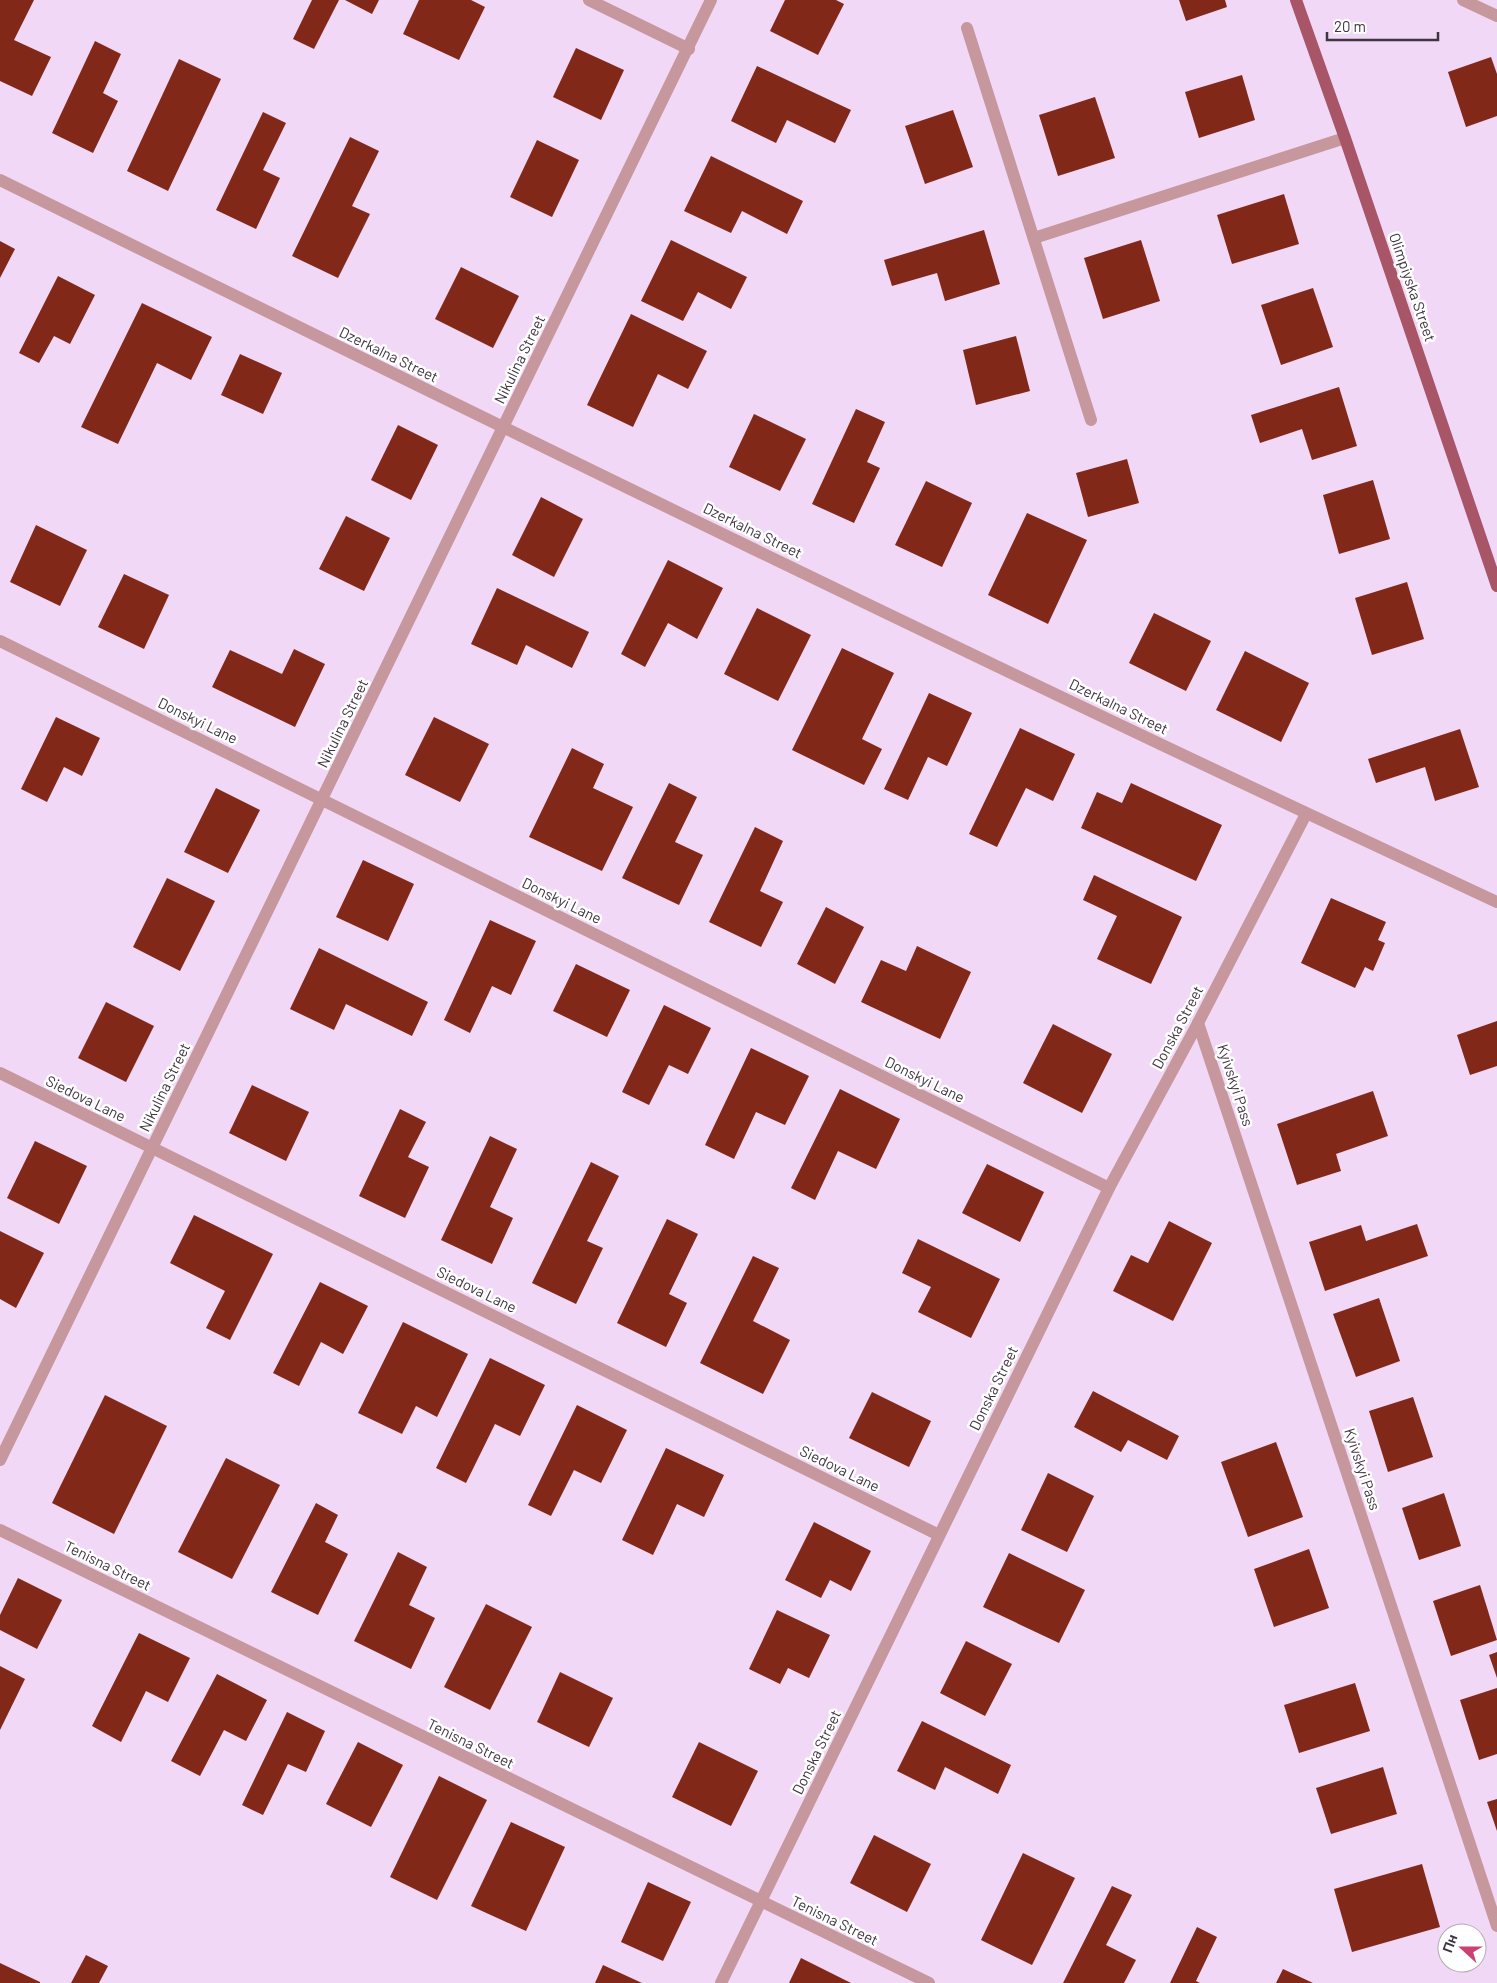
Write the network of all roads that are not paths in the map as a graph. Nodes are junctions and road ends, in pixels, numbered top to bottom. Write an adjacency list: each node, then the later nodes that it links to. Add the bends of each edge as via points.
1 (589, 0): 7 (street)
2 (711, 0): 7 (street, Nikulina Street)
3 (1296, 0): 8 (main road, Olimpiyska Street)
4 (1463, 0): 5 (street)
5 (1497, 16)
6 (967, 28): 10 (street)
7 (689, 49): 12 (street, Nikulina Street)
8 (1346, 138): 10 (street); 13 (main road, Olimpiyska Street)
9 (0, 180): 12 (street, Dzerkalna Street)
10 (1034, 238): 11 (street)
11 (1091, 420)
12 (503, 428): 15 (street, Nikulina Street); 16 (street, Dzerkalna Street)
13 (1497, 586)
14 (0, 641): 15 (street, Donskyi Lane)
15 (322, 800): 20 (street, Nikulina Street); 21 (street, Donskyi Lane)
16 (1306, 814): 17 (street, Dzerkalna Street); 18 (street, Donska Street)
17 (1497, 902)
18 (1198, 1023): 21 (street, Donska Street); 26 (street, Kyivskyi Pass)
19 (0, 1073): 20 (street, Siedova Lane)
20 (152, 1148): 22 (street, Nikulina Street); 24 (street, Siedova Lane)
21 (1109, 1188): 24 (street, Donska Street)
22 (0, 1460)
23 (0, 1530): 25 (street, Tenisna Street)
24 (939, 1534): 25 (street, Donska Street)
25 (761, 1902): 27 (street, Donska Street); 28 (street, Tenisna Street)
26 (1497, 1926)
27 (721, 1983)
28 (929, 1983)

